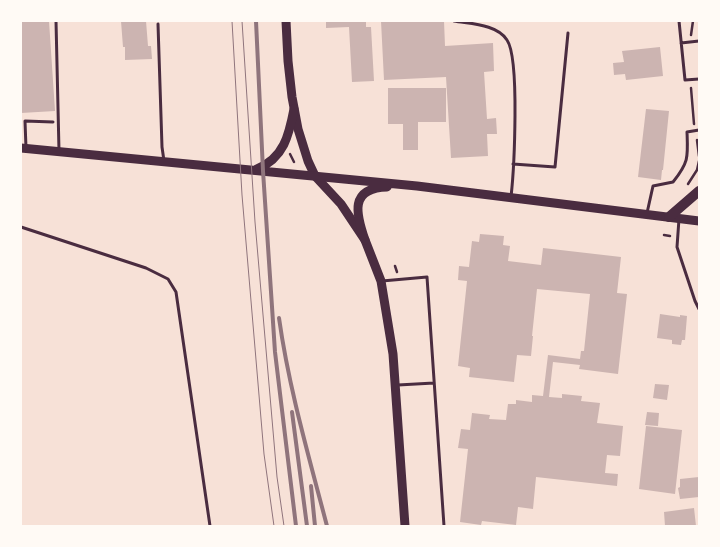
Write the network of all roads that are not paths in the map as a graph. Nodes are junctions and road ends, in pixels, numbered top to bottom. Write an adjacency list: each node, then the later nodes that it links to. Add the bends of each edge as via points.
1 (56, 21): 14 (lane)
2 (286, 21): 10 (main road)
3 (454, 21): 16 (lane, via 492,28 507,38 512,50 515,89)
4 (679, 21): 8 (lane)
5 (158, 24): 15 (lane)
6 (568, 33): 16 (lane, via 555,167)
7 (699, 41): 8 (lane)
8 (681, 43): 9 (lane, via 685,80)
9 (699, 79)
10 (294, 109): 17 (main road, via 284,147 266,166); 18 (main road)
11 (53, 122): 13 (lane, via 25,121)
12 (699, 130): 22 (lane, via 687,132 688,157 684,169 673,182 653,186)
13 (23, 148): 14 (main road)
14 (59, 152): 15 (main road)
15 (164, 161): 17 (main road)
16 (513, 164): 21 (lane)
17 (256, 170): 18 (main road)
18 (315, 176): 19 (main road); 26 (main road, via 341,204)
19 (417, 186): 21 (main road); 26 (main road, via 384,187 367,191 361,197 357,207 358,218)
20 (699, 191): 23 (main road)
21 (511, 198): 22 (main road)
22 (647, 215): 23 (main road)
23 (674, 218): 24 (main road); 28 (lane, via 677,247)
24 (699, 221)
25 (21, 227): 32 (lane, via 146,268 168,279 176,292)
26 (365, 240): 27 (main road)
27 (381, 281): 30 (lane, via 427,277); 31 (main road)
28 (697, 301): 29 (lane)
29 (699, 309)
30 (434, 383): 31 (lane); 34 (lane)
31 (395, 385): 33 (main road)
32 (210, 526)
33 (405, 526)
34 (444, 526)

